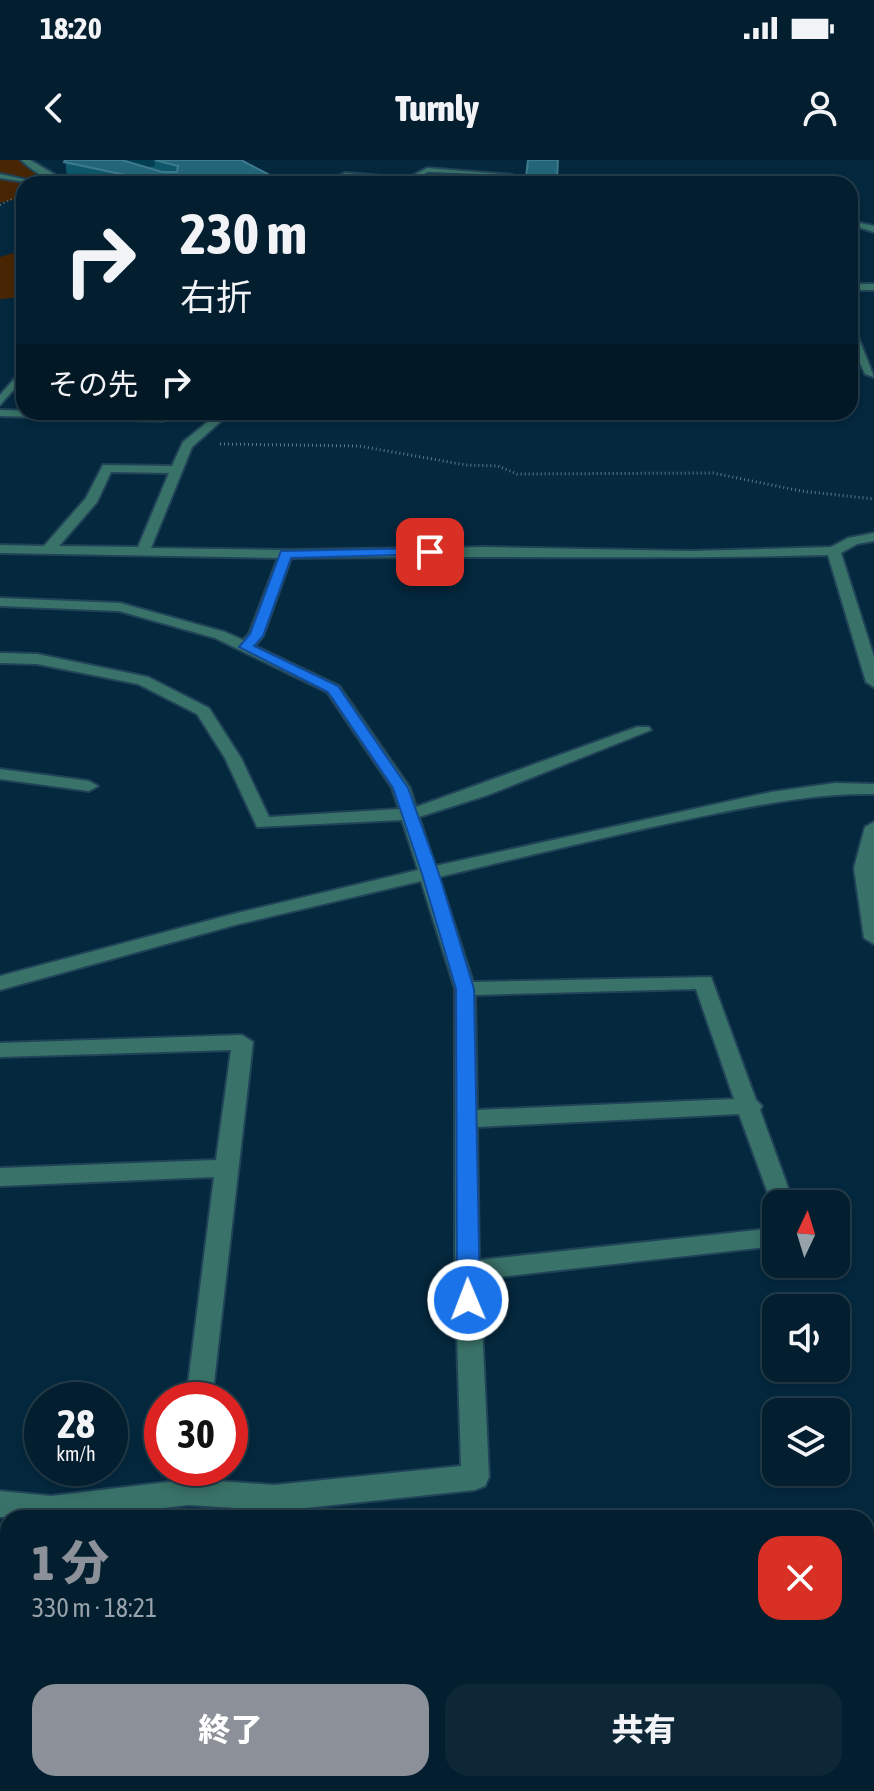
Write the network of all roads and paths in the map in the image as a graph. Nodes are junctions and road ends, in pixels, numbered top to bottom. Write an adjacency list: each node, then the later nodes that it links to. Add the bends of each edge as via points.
1 (25, 160): 3 (street)
2 (508, 175): 4 (street, via 427,170)
3 (49, 176)
4 (416, 176)
5 (858, 345): 6 (street)
6 (873, 376)
7 (16, 380): 8 (street)
8 (2, 397)
9 (214, 422): 10 (street)
10 (187, 445): 11 (street); 12 (path, via 359,446 498,466 517,474 713,473)
11 (176, 470): 15 (street, via 107,468 92,499); 17 (street)
12 (874, 499)
13 (874, 537): 16 (street)
14 (0, 549): 15 (street)
15 (48, 550): 17 (street)
16 (834, 551): 18 (street); 22 (street)
17 (142, 553): 18 (street)
18 (286, 554): 20 (street, via 256,636)
19 (0, 602): 20 (street, via 120,607)
20 (245, 647): 27 (street, via 333,689 401,788)
21 (0, 658): 27 (street, via 37,659 143,680 203,711 233,758 263,823)
22 (874, 682)
23 (643, 730): 27 (street)
24 (0, 774): 25 (street)
25 (89, 786)
26 (874, 789): 29 (street, via 835,788 701,810)
27 (410, 814): 29 (street)
28 (874, 827): 30 (street, via 863,868)
29 (430, 874): 31 (street); 32 (street)
30 (874, 938)
31 (0, 983)
32 (465, 989): 34 (street, via 704,982); 35 (street)
33 (0, 1050): 36 (street, via 242,1042)
34 (751, 1106): 35 (street); 38 (street)
35 (467, 1119): 40 (street)
36 (227, 1168): 37 (street); 41 (street)
37 (0, 1177)
38 (778, 1190)
39 (762, 1239): 40 (street)
40 (467, 1271): 44 (street, via 475,1477)
41 (201, 1382)
42 (161, 1486): 45 (street, via 51,1509)
43 (218, 1486): 44 (street)
44 (274, 1498): 46 (street)
45 (0, 1504)
46 (287, 1510)

